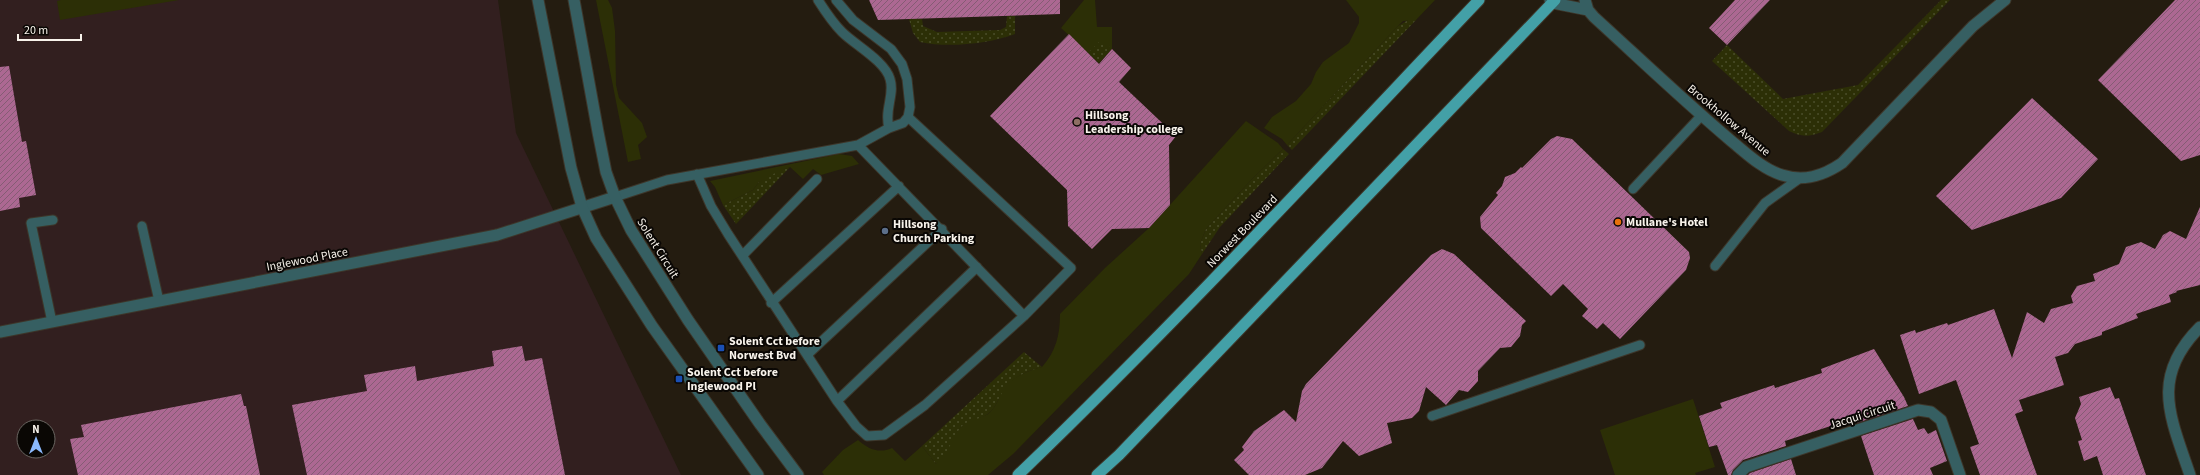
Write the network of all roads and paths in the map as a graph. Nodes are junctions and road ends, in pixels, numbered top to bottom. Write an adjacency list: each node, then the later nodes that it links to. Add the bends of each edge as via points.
1 (538, 0): 19 (street, via 566,149)
2 (574, 0): 18 (street, Solent Circuit, via 606,172)
3 (818, 0): 11 (lane, via 841,32 884,69 890,78 892,90 886,117)
4 (836, 0): 10 (lane, via 853,20 890,49 902,64 907,79 910,107)
5 (1479, 0): 38 (main road, Norwest Boulevard, via 1217,275 1084,412)
6 (2005, 0): 14 (street, Brookhollow Avenue, via 1973,26 1852,154 1829,172 1816,177)
7 (1552, 1): 8 (street); 39 (main road, via 1119,456)
8 (1586, 5): 9 (street, Brookhollow Avenue)
9 (1702, 116): 14 (street, Brookhollow Avenue, via 1764,167 1781,175); 17 (lane)
10 (908, 117): 11 (lane, via 903,123); 28 (lane, via 1071,268)
11 (888, 128): 12 (lane)
12 (858, 144): 13 (lane); 16 (lane)
13 (697, 174): 18 (lane, via 667,180); 23 (lane, via 711,206)
14 (1800, 178): 24 (lane, via 1764,203)
15 (817, 179): 23 (lane)
16 (899, 186): 22 (lane); 27 (lane)
17 (1633, 189)
18 (614, 197): 19 (street, Inglewood Place); 37 (street, Solent Circuit, via 631,230 688,320)
19 (582, 208): 26 (street, Inglewood Place, via 497,235); 36 (street, via 614,268)
20 (53, 220): 29 (lane, via 31,224)
21 (142, 226): 26 (lane)
22 (942, 229): 25 (lane); 33 (lane)
23 (743, 256): 27 (lane)
24 (1715, 266)
25 (977, 267): 28 (lane); 34 (lane)
26 (160, 301): 29 (street, Inglewood Place)
27 (771, 303): 33 (lane)
28 (1024, 316): 34 (lane, via 925,405 884,435 867,436)
29 (52, 322): 31 (street, Inglewood Place)
30 (2200, 326): 42 (street, via 2176,358 2167,395 2172,422)
31 (0, 332)
32 (1640, 344): 35 (lane)
33 (807, 355): 34 (lane)
34 (837, 401)
35 (1432, 416)
36 (758, 475)
37 (798, 475)
38 (1018, 475)
39 (1097, 475)
40 (1738, 475): 41 (street, Jacqui Circuit, via 1746,467 1918,410 1931,412 1941,420)
41 (1960, 475)
42 (2190, 475)

